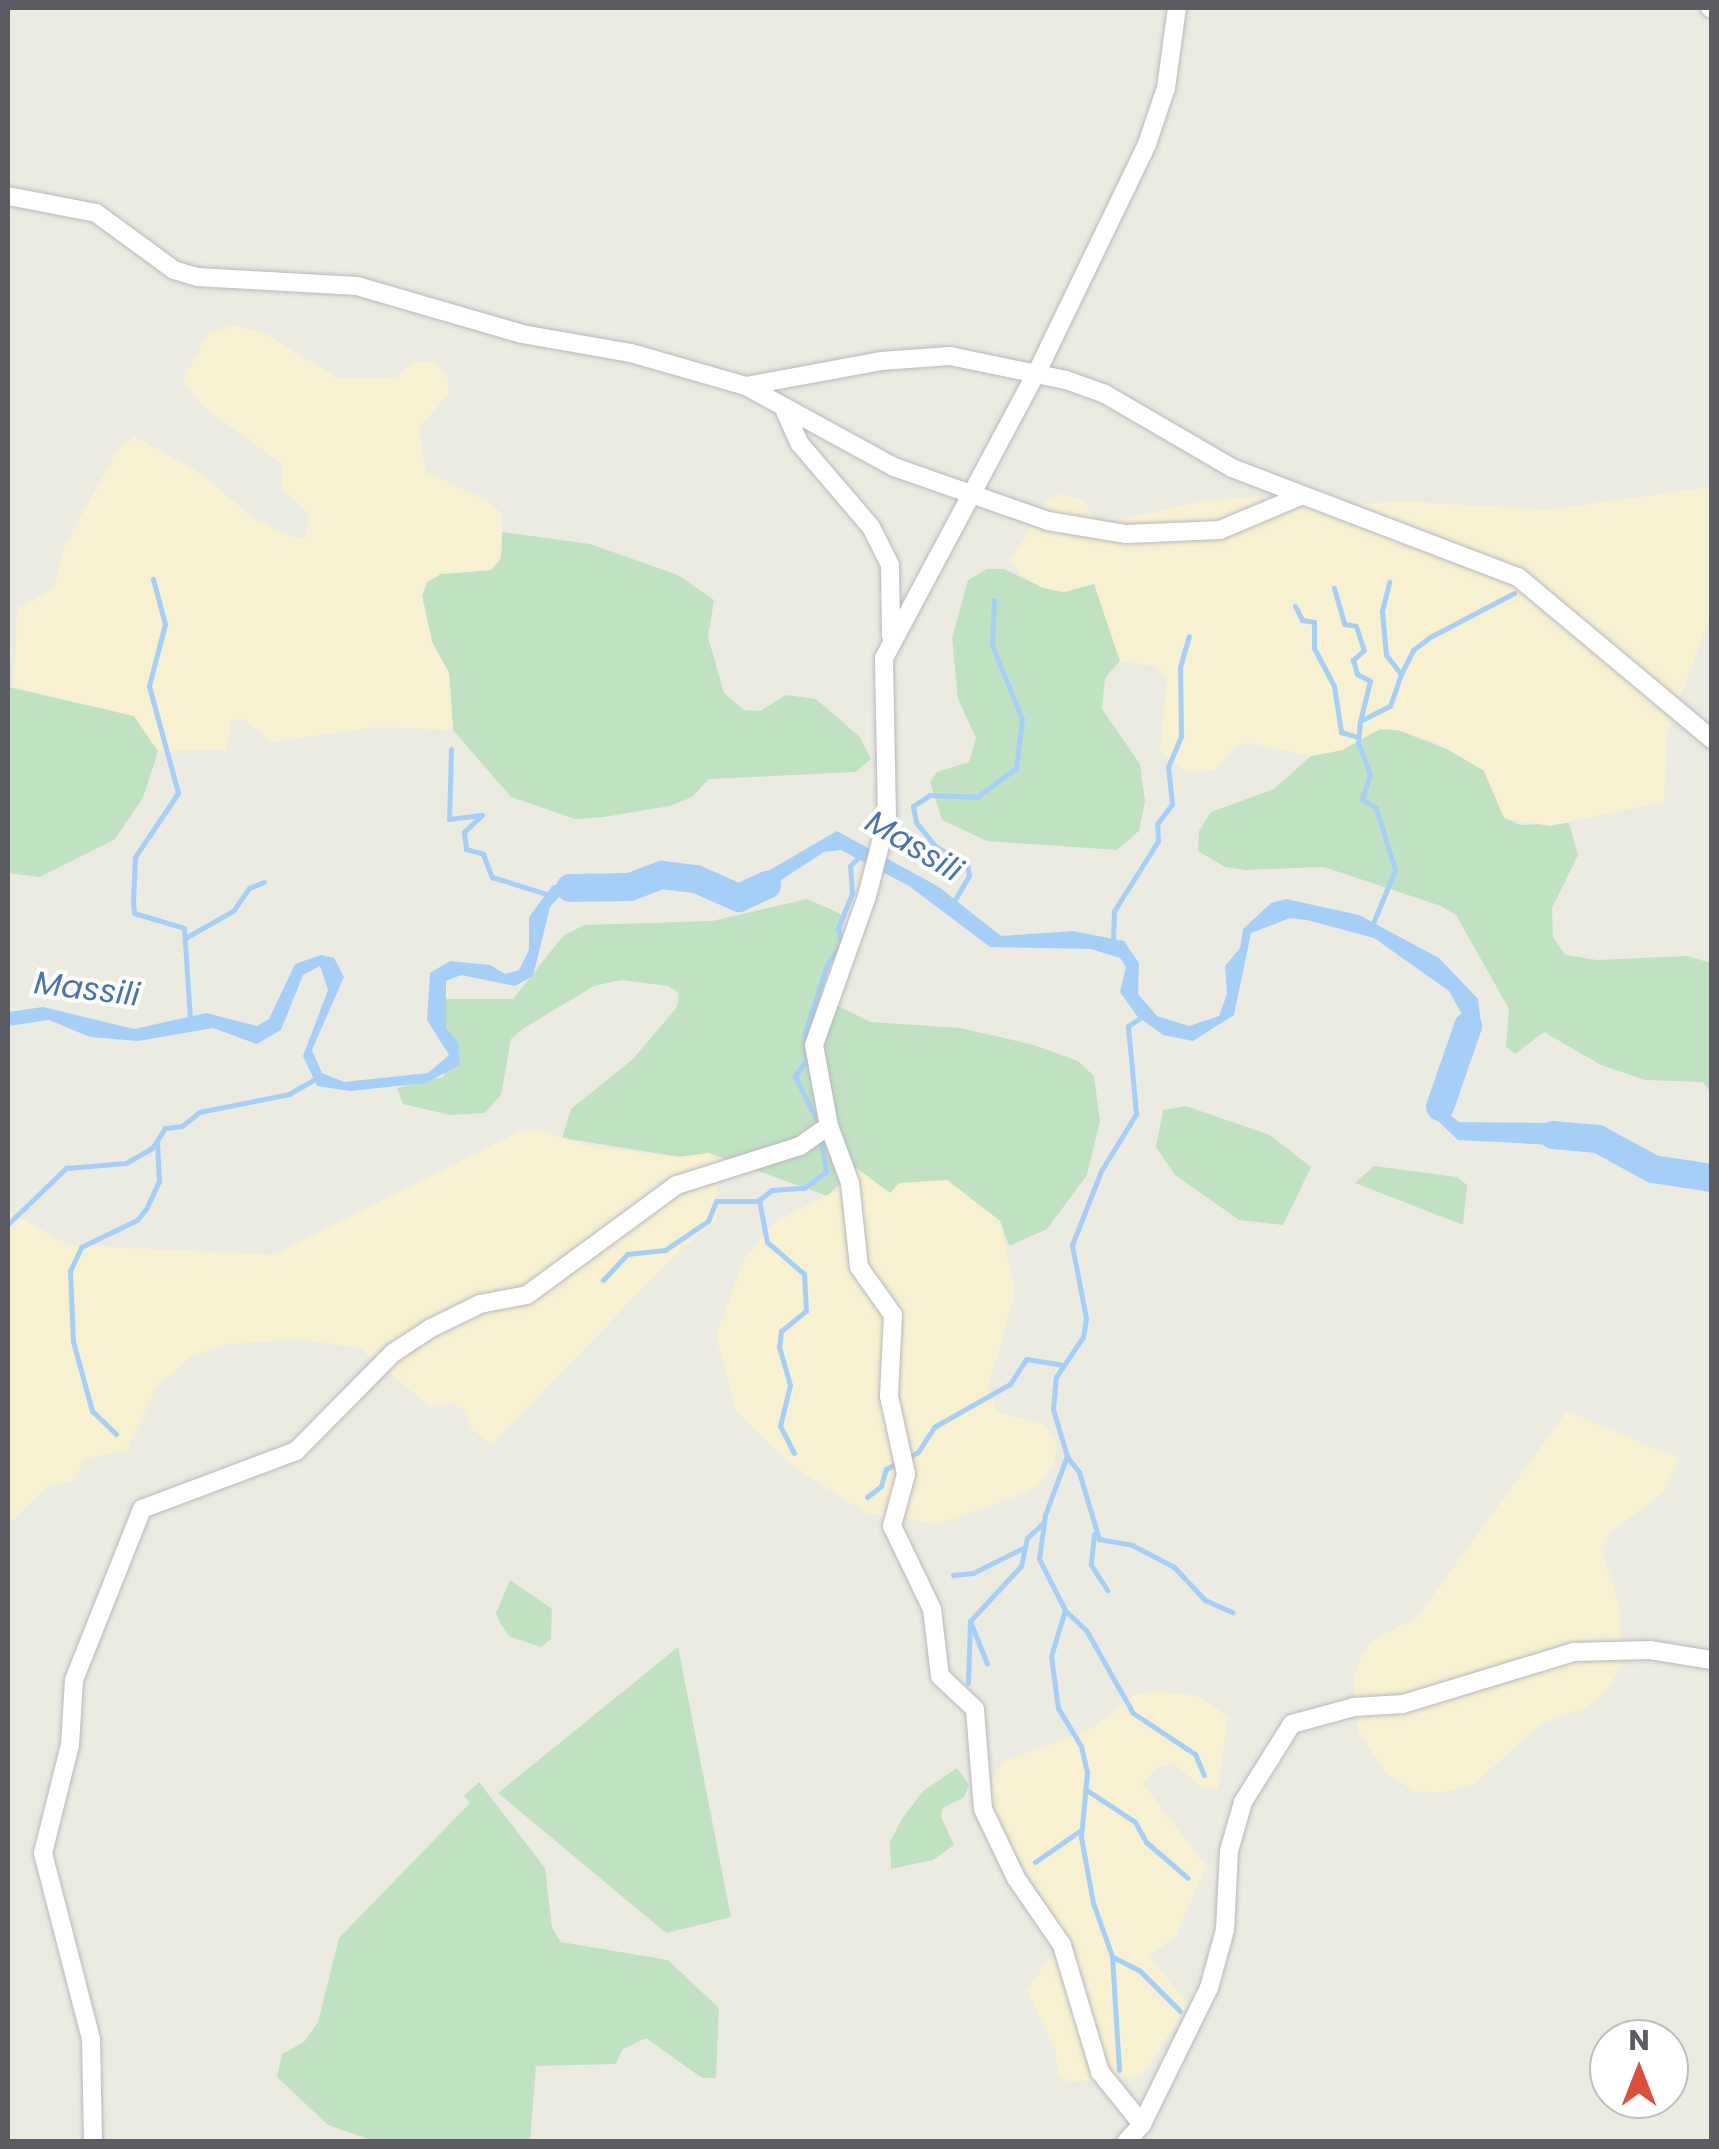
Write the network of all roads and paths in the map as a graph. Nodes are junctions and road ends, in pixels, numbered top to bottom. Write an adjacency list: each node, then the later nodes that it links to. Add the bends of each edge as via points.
1 (1177, 8): 3 (street, via 1166,88 1147,144)
2 (8, 196): 4 (street, via 96,213 174,270 198,277 357,286 522,334 631,353)
3 (1037, 372): 4 (street, via 950,356 881,361); 6 (street, via 1105,394 1169,437); 7 (street)
4 (746, 386): 5 (street)
5 (784, 409): 7 (street, via 894,467); 8 (street, via 800,444 871,528 890,564)
6 (1302, 495): 7 (street, via 1220,530 1182,534 1048,522); 9 (street, via 1518,577)
7 (971, 498): 8 (street)
8 (892, 641): 10 (street, via 882,696 887,818 814,1045)
9 (1712, 739)
10 (829, 1126): 12 (street, via 850,1183 860,1267 893,1315 890,1396 906,1474 892,1526 932,1609 934,1660 940,1676 975,1709 983,1809 1016,1878 1062,1944 1100,2072); 13 (street, via 800,1146 677,1186 527,1294 480,1304 431,1328 393,1354 296,1450 142,1509 74,1680 70,1746 43,1853 91,2040)
11 (1712, 1660): 12 (street, via 1650,1650 1574,1652 1403,1704 1354,1707 1292,1724 1244,1802 1229,1851 1224,1930 1209,1988)
12 (1142, 2124): 14 (street)
13 (92, 2140)
14 (1126, 2142)

